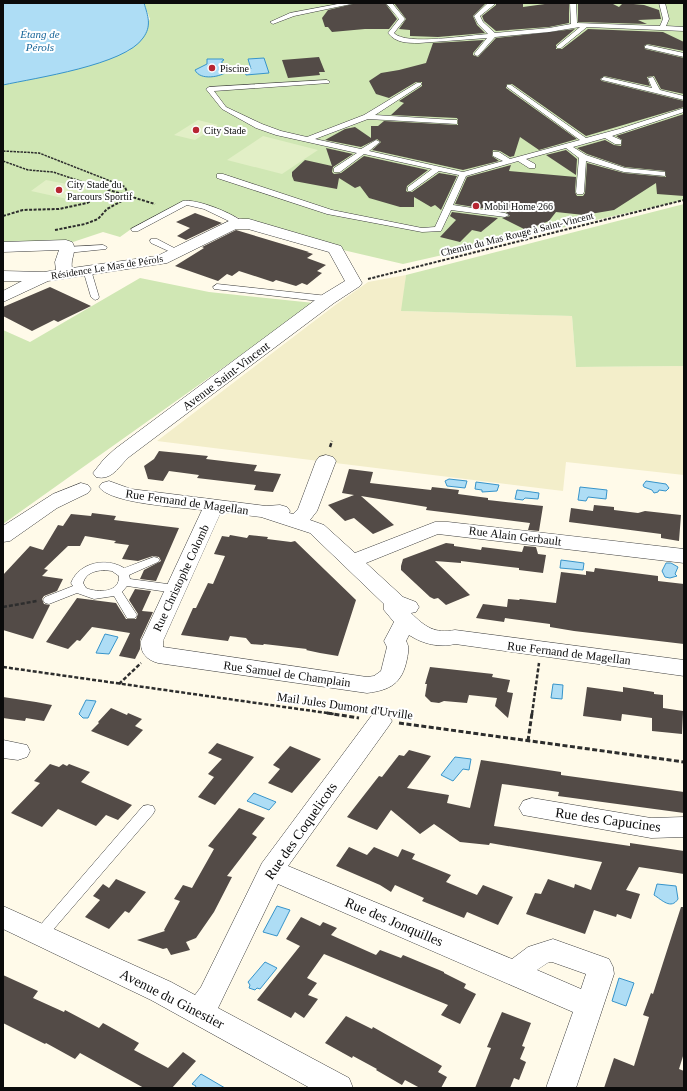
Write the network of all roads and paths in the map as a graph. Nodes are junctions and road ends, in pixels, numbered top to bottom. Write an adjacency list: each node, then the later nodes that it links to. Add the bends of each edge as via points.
1 (353, 3): 6 (lane, via 292,14)
2 (389, 3): 11 (lane, via 402,19 391,33 399,39 429,41)
3 (490, 3): 11 (lane, via 492,4 477,16 480,23)
4 (573, 3): 7 (lane)
5 (662, 3): 9 (lane, via 666,19)
6 (273, 22)
7 (574, 25): 8 (lane); 11 (lane, via 550,30)
8 (586, 26): 9 (lane); 12 (lane)
9 (662, 28): 10 (lane)
10 (684, 29)
11 (493, 35): 14 (lane)
12 (559, 47)
13 (647, 47): 15 (lane)
14 (478, 54)
15 (684, 55)
16 (651, 78): 21 (lane)
17 (604, 79): 21 (lane)
18 (328, 82): 27 (lane, via 209,90 224,108 259,126)
19 (418, 84): 24 (lane)
20 (509, 86): 28 (lane)
21 (657, 92): 22 (lane)
22 (684, 98)
23 (684, 110): 26 (lane)
24 (367, 117): 25 (lane); 27 (lane)
25 (454, 122)
26 (605, 135): 28 (lane); 30 (lane)
27 (308, 139): 33 (lane)
28 (584, 140): 31 (lane)
29 (376, 142): 33 (lane)
30 (618, 142)
31 (566, 145): 35 (lane); 36 (lane)
32 (3, 151): 48 (path, via 39,153 125,187)
33 (364, 152): 40 (lane); 41 (lane)
34 (496, 154): 38 (lane)
35 (583, 157): 43 (lane, via 624,170); 47 (lane)
36 (518, 158): 38 (lane); 39 (lane)
37 (3, 161): 46 (path, via 28,170 53,172)
38 (508, 161): 42 (lane)
39 (532, 166)
40 (438, 168): 42 (lane); 45 (lane)
41 (337, 170)
42 (463, 174): 51 (lane)
43 (662, 174)
44 (220, 176): 51 (lane, via 330,212 422,230 438,228)
45 (411, 189)
46 (111, 192): 48 (path); 53 (path, via 87,203 59,209 23,210)
47 (580, 192)
48 (129, 197): 50 (path); 56 (path, via 107,209 98,219)
49 (684, 200): 66 (path, Chemin du Mas Rouge à Saint-Vincent)
50 (155, 204)
51 (448, 207): 52 (lane)
52 (505, 215)
53 (3, 216)
54 (240, 223): 55 (lane, via 192,203); 61 (street, Résidence Le Mas de Pérols, via 233,224); 66 (street, via 334,249)
55 (135, 229)
56 (54, 230)
57 (154, 241): 61 (lane)
58 (3, 247): 60 (street, via 66,245)
59 (103, 247): 60 (lane)
60 (67, 250): 63 (street, via 63,262)
61 (178, 252): 62 (street, Résidence Le Mas de Pérols, via 161,260)
62 (87, 270): 63 (street, Résidence Le Mas de Pérols); 69 (lane)
63 (65, 273): 65 (street, Résidence Le Mas de Pérols)
64 (3, 276): 65 (street, Résidence Le Mas de Pérols)
65 (44, 277): 68 (street, Résidence Le Mas de Pérols)
66 (354, 283): 70 (street, Avenue Saint-Vincent)
67 (217, 287): 70 (lane)
68 (3, 297)
69 (96, 297)
70 (328, 299): 72 (street, Avenue Saint-Vincent, via 122,453 111,463)
71 (326, 461): 74 (street)
72 (106, 480): 73 (street, Rue Fernand de Magellan, via 119,492 131,495); 75 (street, via 92,473 83,477 78,483 81,488 53,501)
73 (214, 506): 74 (street, Rue Fernand de Magellan, via 266,512 273,516); 81 (street, Rue Christophe Colomb)
74 (306, 522): 78 (street, Rue Fernand de Magellan)
75 (3, 536)
76 (684, 556): 78 (street, Rue Alain Gerbault, via 436,528)
77 (154, 560): 79 (lane)
78 (353, 561): 86 (street, Rue Fernand de Magellan, via 395,602 405,605)
79 (123, 578): 80 (lane, via 112,567 88,569 78,578); 81 (lane); 82 (lane)
80 (78, 588): 82 (lane, via 94,596); 83 (lane)
81 (175, 590): 88 (street, Rue Christophe Colomb, via 152,641)
82 (116, 591): 85 (lane)
83 (49, 600): 84 (path)
84 (3, 607)
85 (131, 615)
86 (418, 626): 87 (street, Rue Fernand de Magellan, via 446,640 455,637); 88 (street, Rue Samuel de Champlain, via 416,640 398,647 389,677 383,682 367,684 165,657)
87 (541, 649): 90 (street, Rue Fernand de Magellan); 93 (path)
88 (153, 651): 91 (path)
89 (3, 667): 91 (path, Mail Jules Dumont d'Urville)
90 (684, 668)
91 (119, 684): 92 (path, Mail Jules Dumont d'Urville)
92 (380, 721): 93 (path, Mail Jules Dumont d'Urville); 98 (street, Rue des Coquelicots)
93 (528, 741): 94 (path, Mail Jules Dumont d'Urville)
94 (684, 762)
95 (532, 808): 97 (street, Rue des Capucines, via 650,828)
96 (148, 810): 100 (lane)
97 (684, 827)
98 (271, 870): 101 (street, Rue des Jonquilles); 103 (street, Rue des Coquelicots, via 211,995)
99 (3, 917): 100 (street, Avenue du Ginestier)
100 (40, 934): 103 (street, Avenue du Ginestier)
101 (517, 974): 102 (street, Rue des Jonquilles); 102 (street, via 521,966 546,950 553,950 596,965 600,974)
102 (590, 1006): 105 (street)
103 (200, 1012): 104 (street, Avenue du Ginestier)
104 (338, 1088)
105 (561, 1088)

